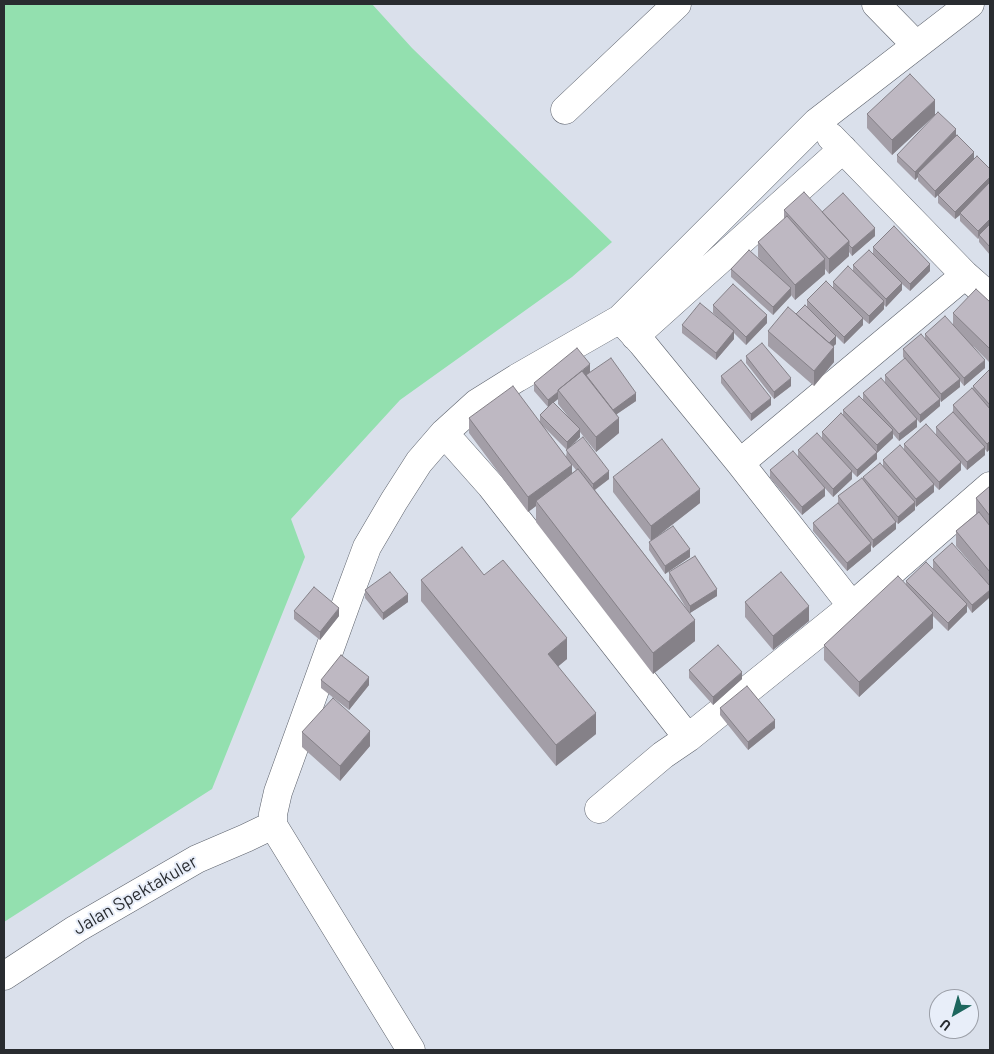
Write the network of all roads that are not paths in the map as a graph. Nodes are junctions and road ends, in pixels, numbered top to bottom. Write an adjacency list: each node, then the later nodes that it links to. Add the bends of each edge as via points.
1 (677, 4): 5 (street)
2 (876, 4): 4 (street)
3 (970, 4): 4 (street)
4 (916, 45): 6 (street)
5 (565, 110)
6 (817, 122): 7 (street); 10 (street)
7 (843, 149): 8 (street); 10 (street)
8 (965, 275): 9 (street); 12 (street)
9 (990, 297)
10 (628, 328): 11 (street, via 518,378 477,403); 12 (street)
11 (444, 433): 15 (street, via 491,486); 17 (street, via 418,462 368,548 278,792)
12 (740, 463): 14 (street)
13 (990, 486): 14 (street)
14 (852, 606): 15 (street)
15 (688, 738): 16 (street)
16 (599, 808)
17 (273, 826): 18 (street, Jalan Spektakuler, via 197,858 76,929); 19 (street)
18 (4, 976)
19 (411, 1050)

